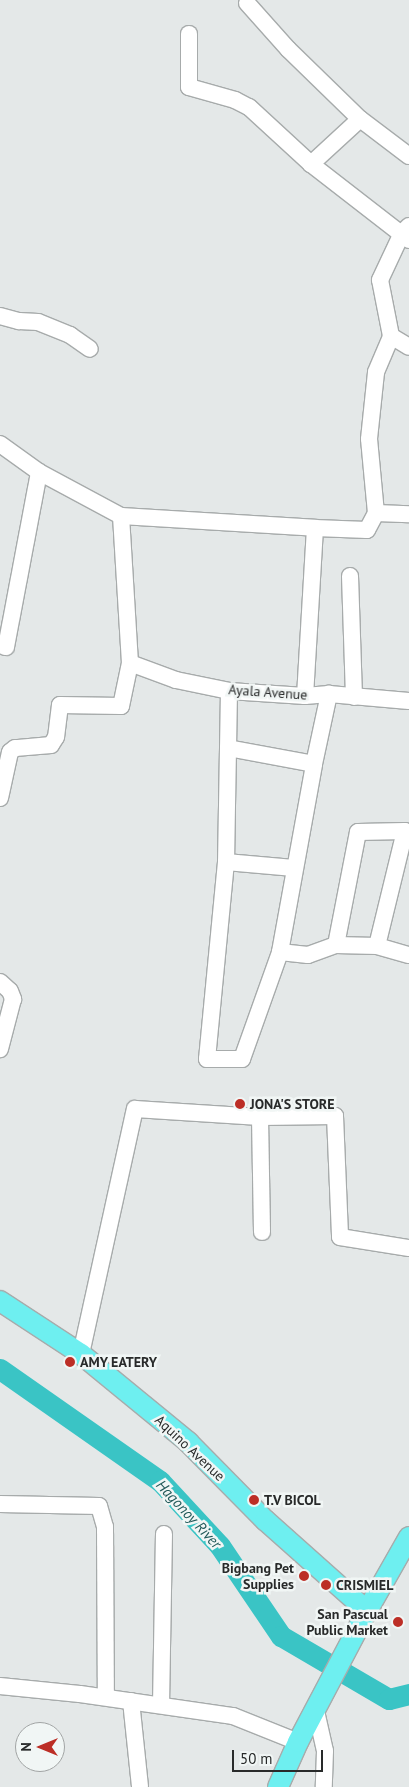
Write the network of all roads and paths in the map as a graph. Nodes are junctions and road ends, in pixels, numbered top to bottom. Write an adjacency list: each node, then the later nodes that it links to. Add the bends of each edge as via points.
1 (247, 3): 3 (street, via 288,49)
2 (189, 34): 5 (street, via 189,86 249,107)
3 (360, 119): 4 (street); 5 (street)
4 (409, 156)
5 (311, 164): 6 (street)
6 (407, 233): 8 (street, via 380,280)
7 (0, 316): 10 (street, via 38,322 70,335)
8 (391, 336): 9 (street); 13 (street, via 376,372 368,439)
9 (409, 347)
10 (90, 349)
11 (0, 444): 12 (street)
12 (39, 472): 15 (street); 18 (street, via 6,647)
13 (376, 513): 14 (street); 16 (street, via 367,530)
14 (409, 514)
15 (121, 516): 16 (street); 19 (street)
16 (315, 528): 22 (street)
17 (350, 576): 23 (street)
18 (0, 645)
19 (130, 663): 20 (street, Ayala Avenue, via 176,680); 27 (street, via 121,706 60,705 56,736 50,745 16,748 10,752)
20 (230, 691): 22 (street, Ayala Avenue); 25 (street)
21 (329, 694): 22 (street, Ayala Avenue); 23 (street, Ayala Avenue); 26 (street)
22 (305, 696)
23 (354, 697): 24 (street, Ayala Avenue)
24 (409, 701)
25 (228, 748): 26 (street); 28 (street)
26 (314, 764): 29 (street)
27 (0, 798)
28 (226, 862): 29 (street); 32 (street, via 207,1059 242,1059)
29 (294, 868): 32 (street)
30 (336, 944): 31 (street); 31 (street, via 358,832 405,831); 32 (street, via 308,955)
31 (377, 946): 33 (street)
32 (280, 952)
33 (409, 955)
34 (0, 982): 35 (street, via 13,999)
35 (0, 1049)
36 (260, 1116): 37 (street); 38 (street, via 336,1116 340,1237); 40 (street, via 135,1109)
37 (262, 1232)
38 (409, 1248)
39 (0, 1301): 40 (main road, Aquino Avenue)
40 (80, 1354): 44 (main road, Aquino Avenue, via 188,1442 264,1520)
41 (0, 1504): 46 (street, via 99,1506 105,1527)
42 (164, 1534): 48 (street)
43 (409, 1537): 44 (main road)
44 (367, 1610): 49 (main road)
45 (0, 1686): 46 (street)
46 (106, 1697): 47 (street)
47 (130, 1700): 48 (street); 51 (street)
48 (161, 1705): 50 (street, via 233,1716)
49 (316, 1711): 50 (main road); 53 (street, via 325,1751)
50 (298, 1742): 52 (main road)
51 (140, 1787)
52 (278, 1787)
53 (324, 1787)

